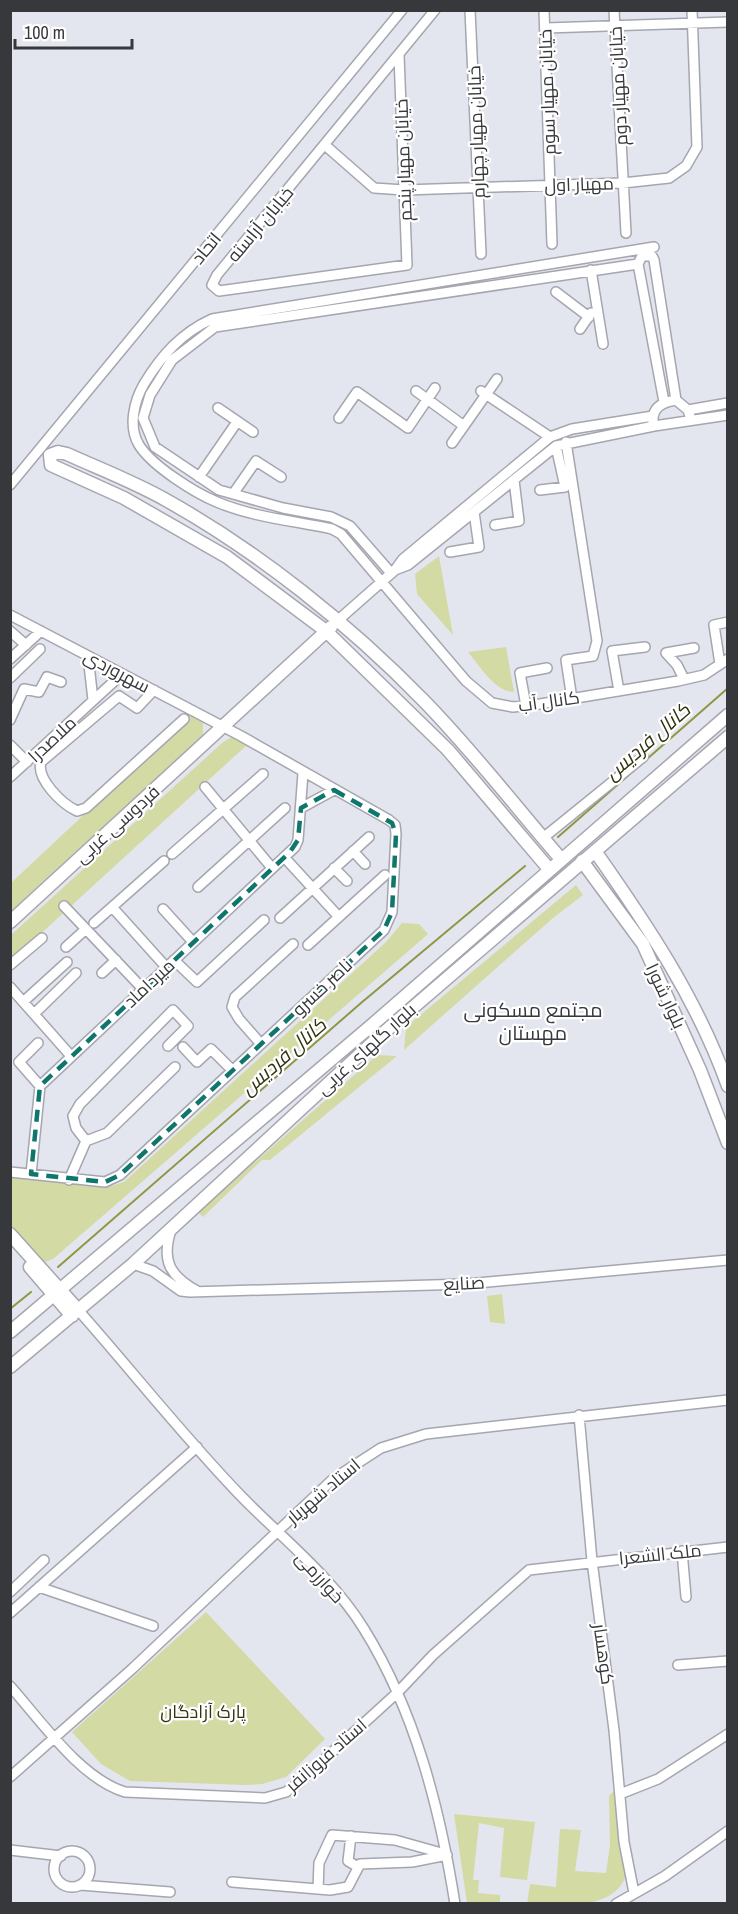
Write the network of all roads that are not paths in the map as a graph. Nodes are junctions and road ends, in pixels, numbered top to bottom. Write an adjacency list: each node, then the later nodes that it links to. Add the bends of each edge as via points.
1 (402, 10): 53 (street, اتحاد)
2 (435, 10): 11 (street, خیابان آراسته)
3 (470, 10): 15 (street, خیابان مهیار چهارم)
4 (544, 10): 10 (street, خیابان مهیار سوم)
5 (614, 10): 9 (street, خیابان مهیار دوم)
6 (692, 10): 7 (street, مهیار اول)
7 (692, 22): 8 (street); 9 (street); 13 (street, مهیار اول, via 697,147 686,166 669,178)
8 (728, 22)
9 (615, 26): 10 (street); 13 (street, خیابان مهیار دوم)
10 (546, 28): 14 (street, خیابان مهیار سوم)
11 (399, 55): 12 (street, خیابان آراسته); 16 (street, خیابان مهیار پنجم)
12 (326, 146): 16 (street, مهیار اول, via 374,188); 22 (street, خیابان آراسته, via 212,285 219,291)
13 (623, 183): 14 (street, مهیار اول); 17 (street, خیابان مهیار دوم)
14 (550, 185): 15 (street, مهیار اول); 18 (street, خیابان مهیار سوم)
15 (478, 186): 16 (street, مهیار اول); 20 (street, خیابان مهیار چهارم)
16 (404, 190): 22 (street, خیابان مهیار پنجم)
17 (626, 233)
18 (552, 244)
19 (654, 246): 21 (street)
20 (481, 254)
21 (639, 257): 23 (street); 34 (street, via 654,260); 35 (street); 60 (street, کانال آب, via 212,319 181,337 154,368 135,406 133,426 139,445 154,460 215,501 332,529 341,534)
22 (407, 265)
23 (591, 270): 25 (street); 50 (street, via 216,327 172,360 150,395 143,417 155,447)
24 (556, 292): 26 (street)
25 (596, 306): 26 (street); 28 (street)
26 (589, 317): 27 (street)
27 (580, 329)
28 (603, 344)
29 (497, 379): 32 (street)
30 (435, 388): 33 (street)
31 (416, 391): 33 (street)
32 (484, 392): 44 (street); 46 (street)
33 (427, 400): 40 (street, via 408,428 357,392); 44 (street)
34 (676, 400): 35 (street); 38 (street)
35 (664, 402): 42 (street, via 657,407)
36 (728, 403): 38 (street)
37 (218, 408): 43 (street)
38 (688, 410): 41 (street)
39 (728, 415): 41 (street)
40 (339, 418)
41 (691, 420): 42 (street)
42 (653, 421): 46 (street, via 572,429); 48 (street)
43 (237, 422): 45 (street); 50 (street)
44 (464, 426): 47 (street)
45 (253, 432)
46 (549, 437): 59 (street, via 443,524)
47 (452, 442)
48 (566, 442): 49 (street); 81 (street, via 597,641 593,656 566,660)
49 (556, 446): 52 (street); 54 (street, via 565,487)
50 (199, 477): 55 (street)
51 (281, 477): 55 (street, via 256,461)
52 (514, 480): 56 (street); 57 (street, via 519,521)
53 (10, 485)
54 (540, 490)
55 (233, 494): 59 (street, via 342,521)
56 (474, 512): 58 (street, via 479,547); 59 (street, via 408,565)
57 (495, 525)
58 (450, 552)
59 (393, 572): 60 (street)
60 (382, 581): 62 (street); 83 (street, کانال آب, via 479,694 492,703)
61 (10, 615): 65 (street, سهروردی)
62 (336, 622): 66 (main road, فردوسی غربی); 66 (main road, via 273,571 166,500 67,454 50,455 51,465 132,502 228,557); 103 (main road, via 423,700)
63 (728, 622): 73 (street, via 714,624)
64 (10, 631): 67 (street)
65 (41, 631): 67 (street); 71 (street, سهروردی)
66 (326, 631): 87 (main road, فردوسی غربی); 105 (main road, via 448,750)
67 (26, 645): 72 (street)
68 (645, 647): 80 (street, via 612,651)
69 (694, 648): 77 (street, via 666,653)
70 (40, 649): 76 (street)
71 (88, 656): 75 (street, سهروردی); 82 (street)
72 (10, 659)
73 (724, 661): 77 (street, کانال آب, via 704,675)
74 (547, 668): 83 (street, via 520,673)
75 (122, 674): 79 (street, سهروردی); 82 (street, ملاصدرا)
76 (10, 678)
77 (684, 680): 80 (street, کانال آب)
78 (61, 682): 86 (street, via 47,677 39,692 24,689)
79 (153, 690): 85 (street, via 137,708 119,696 41,762 41,777 70,808 86,808); 87 (street, سهروردی)
80 (619, 691): 81 (street, کانال آب)
81 (572, 699): 83 (street, کانال آب)
82 (93, 700): 92 (street, ملاصدرا)
83 (526, 706)
84 (728, 715): 90 (main road, بلوار گلهای غربی)
85 (184, 719)
86 (10, 720)
87 (224, 727): 94 (street, ناصر خسرو); 127 (main road, فردوسی غربی)
88 (728, 737): 93 (main road, بلوار گلهای غربی)
89 (10, 745): 92 (street)
90 (680, 755): 93 (main road, via 690,756); 110 (main road, بلوار گلهای غربی)
91 (643, 756): 103 (street)
92 (27, 762): 96 (street, ملاصدرا)
93 (691, 768): 107 (main road, بلوار گلهای غربی)
94 (303, 773): 98 (street, ناصر خسرو); 101 (street, میرداماد)
95 (263, 774): 99 (street)
96 (10, 777)
97 (205, 787): 99 (street)
98 (333, 790): 101 (street); 148 (street, ناصر خسرو, via 395,825 389,922)
99 (223, 808): 104 (street); 108 (street)
100 (285, 808): 104 (street)
101 (301, 808): 109 (street, میرداماد, via 298,840)
102 (369, 837): 106 (street)
103 (543, 838): 105 (main road, via 540,847); 110 (main road)
104 (249, 840): 114 (street); 119 (street)
105 (531, 847): 116 (main road)
106 (353, 851): 113 (street); 115 (street)
107 (595, 851): 112 (main road, بلوار گلهای غربی); 155 (main road, بلوار شورا, via 655,937 692,1002)
108 (172, 854)
109 (284, 857): 114 (street, میرداماد); 120 (street)
110 (561, 859): 116 (main road, بلوار گلهای غربی)
111 (164, 861): 122 (street)
112 (582, 861): 135 (main road, بلوار گلهای غربی); 157 (main road, بلوار شورا, via 643,944)
113 (365, 864)
114 (272, 868): 130 (street, میرداماد)
115 (334, 868): 118 (street); 120 (street)
116 (549, 869): 134 (main road, بلوار گلهای غربی)
117 (385, 874): 124 (street)
118 (347, 881)
119 (198, 886)
120 (312, 888): 124 (street); 125 (street)
121 (64, 906): 128 (street)
122 (112, 907): 128 (street); 140 (street)
123 (163, 909): 130 (street)
124 (339, 916): 132 (street)
125 (280, 918)
126 (264, 920): 137 (street, via 197,982)
127 (10, 922)
128 (90, 926): 133 (street); 136 (street)
129 (42, 938): 139 (street)
130 (193, 942): 137 (street, میرداماد)
131 (293, 944): 148 (street, via 235,997 232,1007)
132 (308, 945)
133 (66, 947)
134 (458, 949): 135 (main road, via 458,956); 167 (main road, بلوار گلهای غربی)
135 (469, 958): 161 (main road, بلوار گلهای غربی)
136 (116, 960): 142 (street); 144 (street)
137 (174, 960): 140 (street, میرداماد)
138 (67, 962): 145 (street)
139 (10, 965)
140 (166, 967): 144 (street, میرداماد)
141 (76, 973): 146 (street)
142 (102, 973)
143 (10, 987): 145 (street)
144 (143, 989): 151 (street, میرداماد)
145 (23, 1002): 146 (street)
146 (34, 1014): 151 (street)
147 (38, 1043): 154 (street, via 19,1062)
148 (261, 1044): 153 (street, ناصر خسرو)
149 (168, 1046): 156 (street, via 188,1026 173,1010 80,1104 73,1116)
150 (183, 1047): 153 (street, via 196,1062 211,1049)
151 (71, 1056): 154 (street, میرداماد)
152 (175, 1067): 156 (street, via 108,1133)
153 (232, 1070): 160 (street, ناصر خسرو, via 120,1175 105,1182)
154 (40, 1086): 159 (street)
155 (728, 1086)
156 (86, 1141): 160 (street)
157 (728, 1143)
158 (10, 1172): 159 (street, ناصر خسرو)
159 (31, 1174): 160 (street, ناصر خسرو)
160 (69, 1180)
161 (172, 1226): 165 (main road, بلوار گلهای غربی); 168 (street, via 166,1246 170,1269 180,1281)
162 (10, 1234): 167 (main road)
163 (10, 1246): 166 (main road)
164 (728, 1260): 168 (street, صنایع, via 466,1284)
165 (134, 1264): 168 (street, صنایع, via 153,1271 181,1291); 170 (main road, بلوار گلهای غربی)
166 (38, 1276): 167 (main road); 169 (main road, via 42,1291)
167 (57, 1290): 169 (main road, بلوار گلهای غربی); 170 (main road)
168 (200, 1292)
169 (39, 1307): 171 (main road, بلوار گلهای غربی)
170 (76, 1314): 172 (main road, بلوار گلهای غربی); 175 (street, خوارزمی)
171 (10, 1332)
172 (10, 1367)
173 (728, 1400): 174 (street, استاد شهریار)
174 (579, 1415): 176 (street, استاد شهریار, via 426,1434 381,1448 333,1479); 180 (street, کوهسار)
175 (197, 1447): 176 (street, خوارزمی); 181 (street)
176 (276, 1531): 189 (street, خوارزمی, via 322,1575 363,1628); 191 (street, استاد شهریار, via 166,1638)
177 (728, 1547): 178 (street, ملک الشعرا)
178 (682, 1551): 180 (street, ملک الشعرا); 183 (street)
179 (44, 1560): 182 (street)
180 (592, 1561): 189 (street, استاد فروزانفر, via 537,1568 521,1575); 193 (street, کوهسار)
181 (39, 1587): 184 (street); 185 (street)
182 (10, 1592)
183 (686, 1597)
184 (10, 1612)
185 (153, 1626)
186 (728, 1661): 187 (street)
187 (678, 1665)
188 (10, 1686): 191 (street, استاد فروزانفر)
189 (397, 1693): 191 (street, استاد فروزانفر, via 296,1785 265,1798 125,1792 101,1783); 197 (street, خوارزمی, via 434,1797)
190 (728, 1734): 193 (street, via 658,1779)
191 (55, 1737): 192 (street, استاد شهریار)
192 (10, 1777)
193 (620, 1794): 204 (street, کوهسار)
194 (728, 1831): 204 (street)
195 (351, 1836): 197 (street, via 395,1840); 199 (street, via 348,1861); 202 (street, via 332,1835 319,1863)
196 (10, 1850): 198 (street)
197 (447, 1855): 199 (street); 205 (street, خوارزمی)
198 (61, 1856): 201 (street, via 54,1871 59,1881 69,1887); 201 (street, via 77,1852 86,1859 88,1876)
199 (358, 1867): 202 (street, via 348,1887)
200 (232, 1882): 202 (street)
201 (80, 1885): 203 (street)
202 (318, 1889)
203 (170, 1892)
204 (634, 1893): 206 (street)
205 (455, 1904)
206 (616, 1904)

